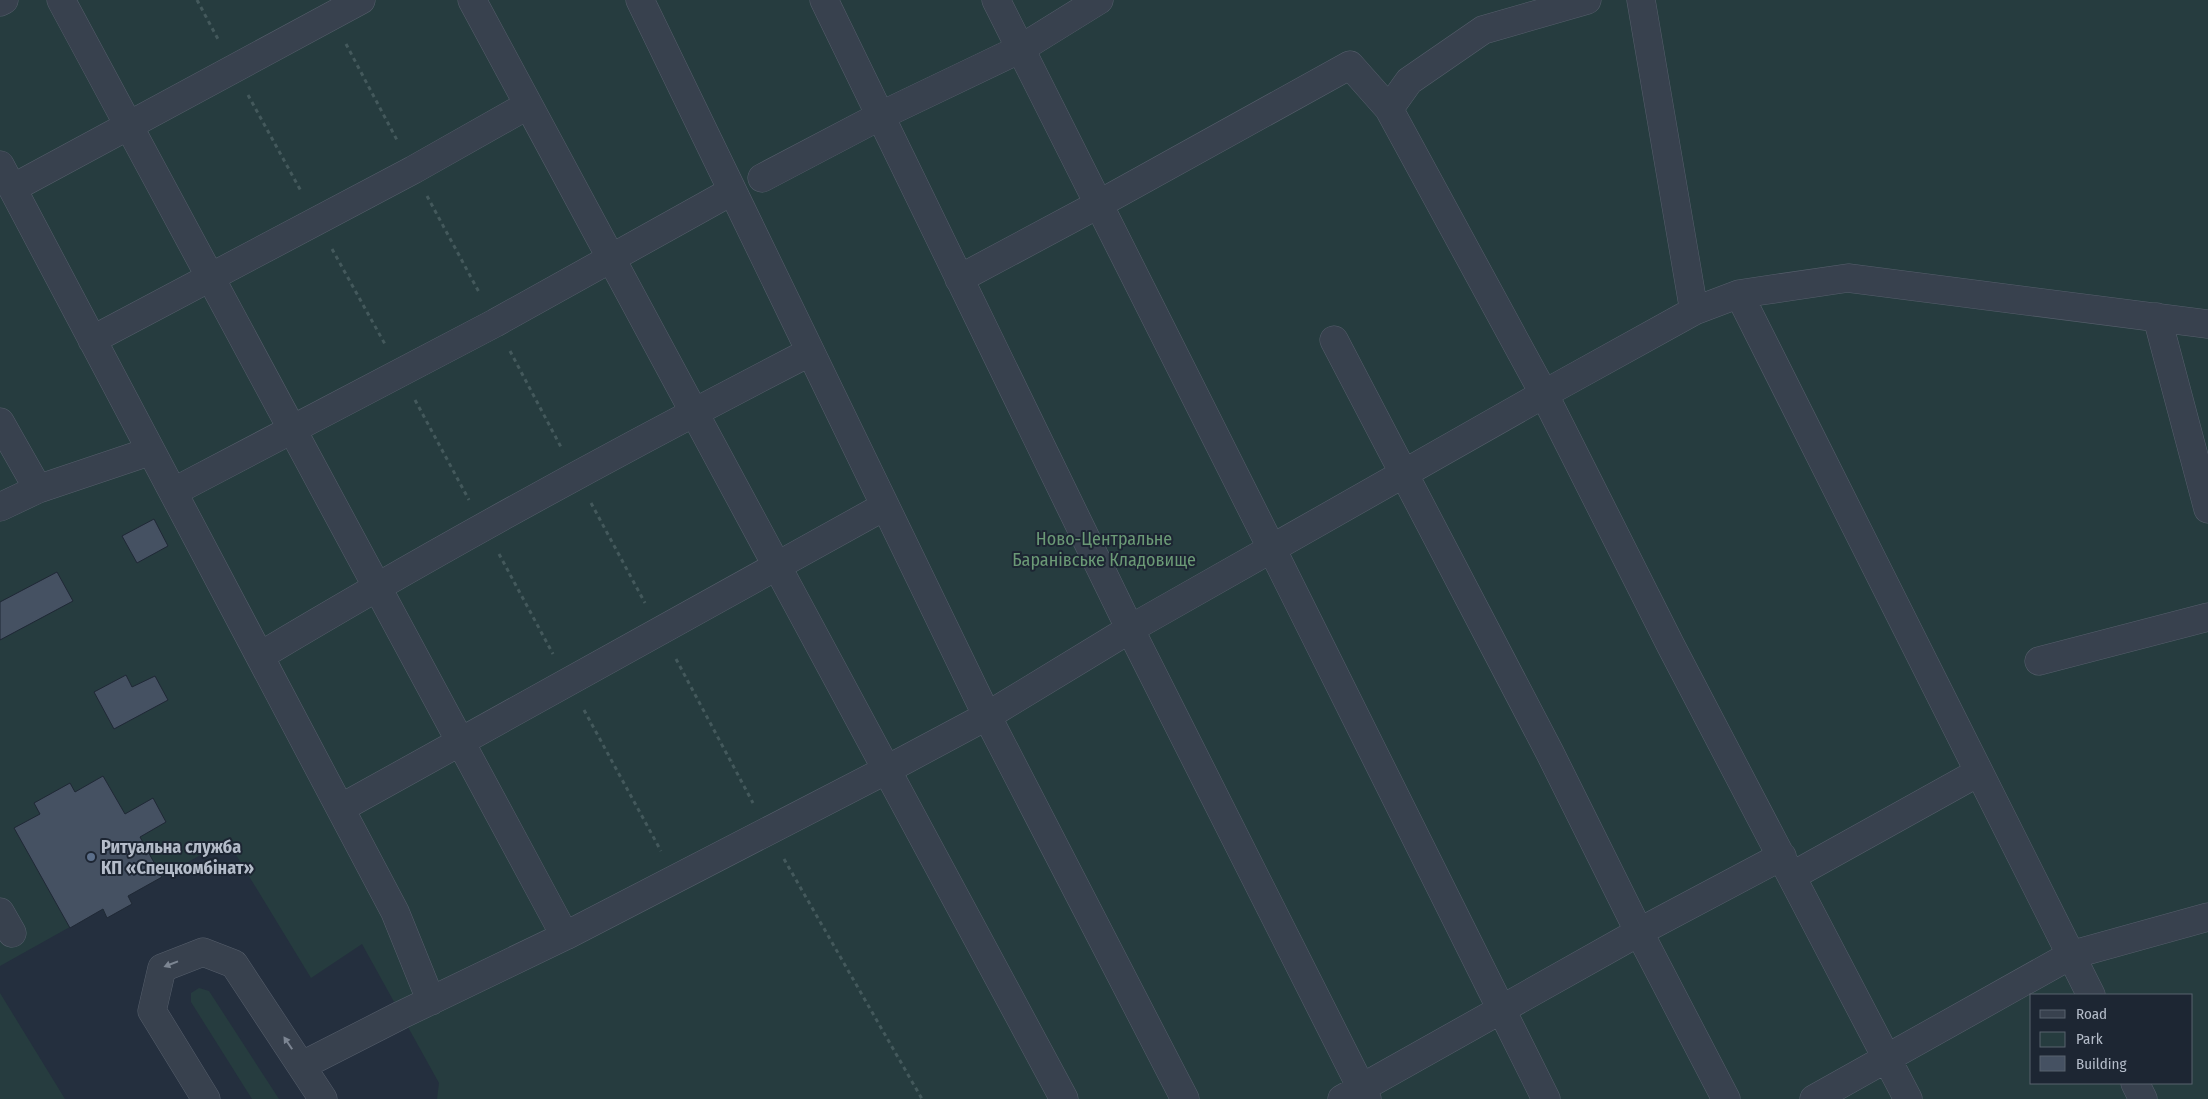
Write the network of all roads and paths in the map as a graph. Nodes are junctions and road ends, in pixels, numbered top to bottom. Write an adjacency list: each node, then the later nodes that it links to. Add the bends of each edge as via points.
1 (4, 0): 12 (street)
2 (61, 0): 19 (street)
3 (197, 0): 15 (path)
4 (361, 0): 13 (street)
5 (472, 0): 16 (street)
6 (640, 0): 24 (street)
7 (824, 0): 18 (street)
8 (996, 0): 14 (street)
9 (1099, 0): 14 (street)
10 (1587, 0): 17 (street, via 1483,30 1409,80)
11 (1641, 0): 31 (street)
12 (0, 2)
13 (331, 16): 15 (street); 21 (path)
14 (1020, 49): 18 (street); 25 (street)
15 (234, 68): 19 (street); 26 (path)
16 (528, 105): 21 (street); 27 (street)
17 (1390, 109): 25 (street, via 1350,65); 39 (street)
18 (880, 116): 22 (street); 29 (street)
19 (129, 125): 23 (street); 28 (street)
20 (0, 165): 23 (street)
21 (413, 170): 26 (street); 33 (path)
22 (762, 178)
23 (12, 188): 35 (street)
24 (732, 191): 27 (street); 37 (street)
25 (1099, 204): 29 (street); 52 (street)
26 (317, 221): 28 (street); 38 (path)
27 (612, 258): 33 (street); 40 (street)
28 (212, 278): 35 (street); 42 (street)
29 (959, 279): 56 (street)
30 (1740, 294): 31 (street); 32 (street, via 1848,278); 64 (street)
31 (1694, 311): 39 (street)
32 (2157, 317): 34 (street); 50 (street)
33 (495, 323): 38 (street); 45 (path)
34 (2208, 324)
35 (92, 340): 43 (street)
36 (1334, 340): 44 (street)
37 (810, 352): 40 (street); 48 (street)
38 (400, 373): 42 (street); 51 (path)
39 (1544, 394): 44 (street); 67 (street)
40 (695, 412): 45 (street); 53 (street)
41 (0, 422): 46 (street)
42 (293, 428): 47 (street); 54 (street)
43 (151, 451): 46 (street); 47 (street)
44 (1404, 473): 52 (street); 70 (street)
45 (576, 475): 51 (street); 57 (path)
46 (38, 490): 49 (street)
47 (173, 492): 58 (street)
48 (885, 506): 53 (street); 61 (street)
49 (0, 507)
50 (2208, 509)
51 (484, 526): 54 (street); 60 (path)
52 (1272, 549): 56 (street); 75 (street)
53 (777, 565): 57 (street); 63 (street)
54 (378, 585): 58 (street); 62 (street)
55 (2208, 617): 59 (street)
56 (1130, 629): 61 (street); 79 (street)
57 (660, 630): 60 (street); 66 (path)
58 (260, 656): 65 (street)
59 (2039, 661)
60 (568, 681): 62 (street); 68 (path)
61 (987, 716): 63 (street); 84 (street)
62 (461, 741): 65 (street); 71 (street)
63 (888, 769): 66 (street); 83 (street)
64 (1979, 772): 67 (street); 72 (street)
65 (340, 808): 74 (street, via 395,912)
66 (768, 830): 68 (street); 82 (path)
67 (1787, 866): 70 (street); 76 (street)
68 (675, 878): 71 (street)
69 (2208, 917): 72 (street)
70 (1639, 932): 75 (street); 86 (street)
71 (565, 936): 74 (street)
72 (2072, 955): 73 (street); 76 (street)
73 (2091, 994)
74 (431, 1001): 77 (street)
75 (1501, 1010): 79 (street); 85 (street)
76 (1886, 1060): 87 (street); 88 (street)
77 (303, 1065): 80 (street, one-way to 80, via 234,964 203,952 162,968 152,1011); 81 (street)
78 (2136, 1084): 89 (street)
79 (1357, 1095)
80 (206, 1099)
81 (323, 1099)
82 (922, 1099)
83 (1064, 1099)
84 (1185, 1099)
85 (1546, 1099)
86 (1726, 1099)
87 (1814, 1099)
88 (1908, 1099)
89 (2143, 1099)

